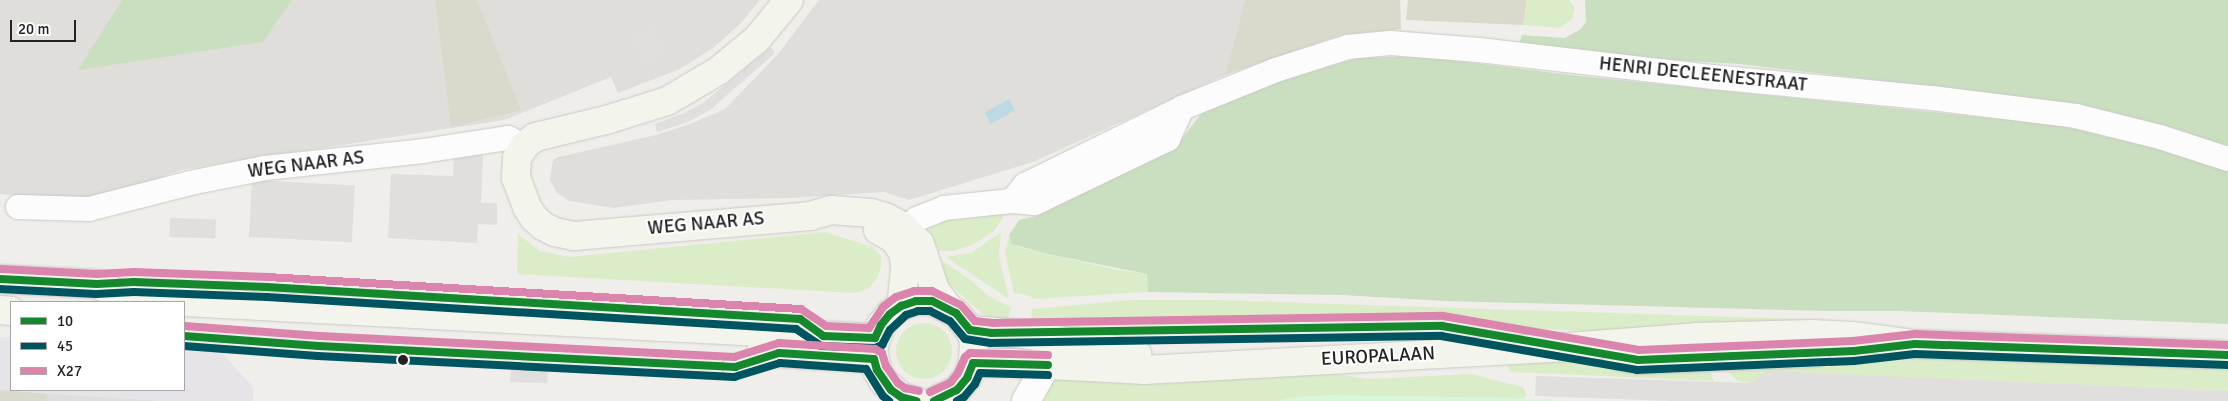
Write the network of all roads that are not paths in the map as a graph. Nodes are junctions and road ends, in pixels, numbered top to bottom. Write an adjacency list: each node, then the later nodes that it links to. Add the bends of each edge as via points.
1 (789, 0): 2 (main road, via 756,39 718,71 667,101 535,137)
2 (524, 146): 4 (street, WEG NAAR AS, via 508,138 265,168 190,182 89,209); 5 (main road, WEG NAAR AS, via 517,158 516,178 534,218 555,232 574,236 810,216)
3 (2228, 159): 5 (street, HENRI DECLEENESTRAAT, via 2160,137 2076,116 1410,43 1348,47 1276,70 1182,108 1025,185 1012,201 944,208 917,219)
4 (18, 207)
5 (900, 234): 9 (main road, via 905,262); 10 (main road, WEG NAAR AS, via 920,244 935,290)
6 (0, 279): 7 (main road, via 97,284 131,300)
7 (157, 301)
8 (185, 302): 13 (main road)
9 (901, 306): 10 (main road, via 932,302); 13 (main road, via 881,325)
10 (947, 306): 12 (main road)
11 (185, 319): 14 (main road)
12 (970, 330): 16 (main road, via 974,341); 18 (main road, EUROPALAAN, via 1024,334)
13 (875, 348): 14 (main road); 20 (main road, via 883,381)
14 (779, 353): 19 (street)
15 (2228, 355): 18 (main road, EUROPALAAN, via 1915,344 1812,334 1696,337)
16 (973, 363): 17 (main road, EUROPALAAN); 21 (main road, via 957,390)
17 (1047, 364): 18 (main road, EUROPALAAN, via 1145,370); 22 (street)
18 (1218, 366)
19 (734, 367)
20 (907, 400)
21 (940, 400)
22 (1026, 401)

